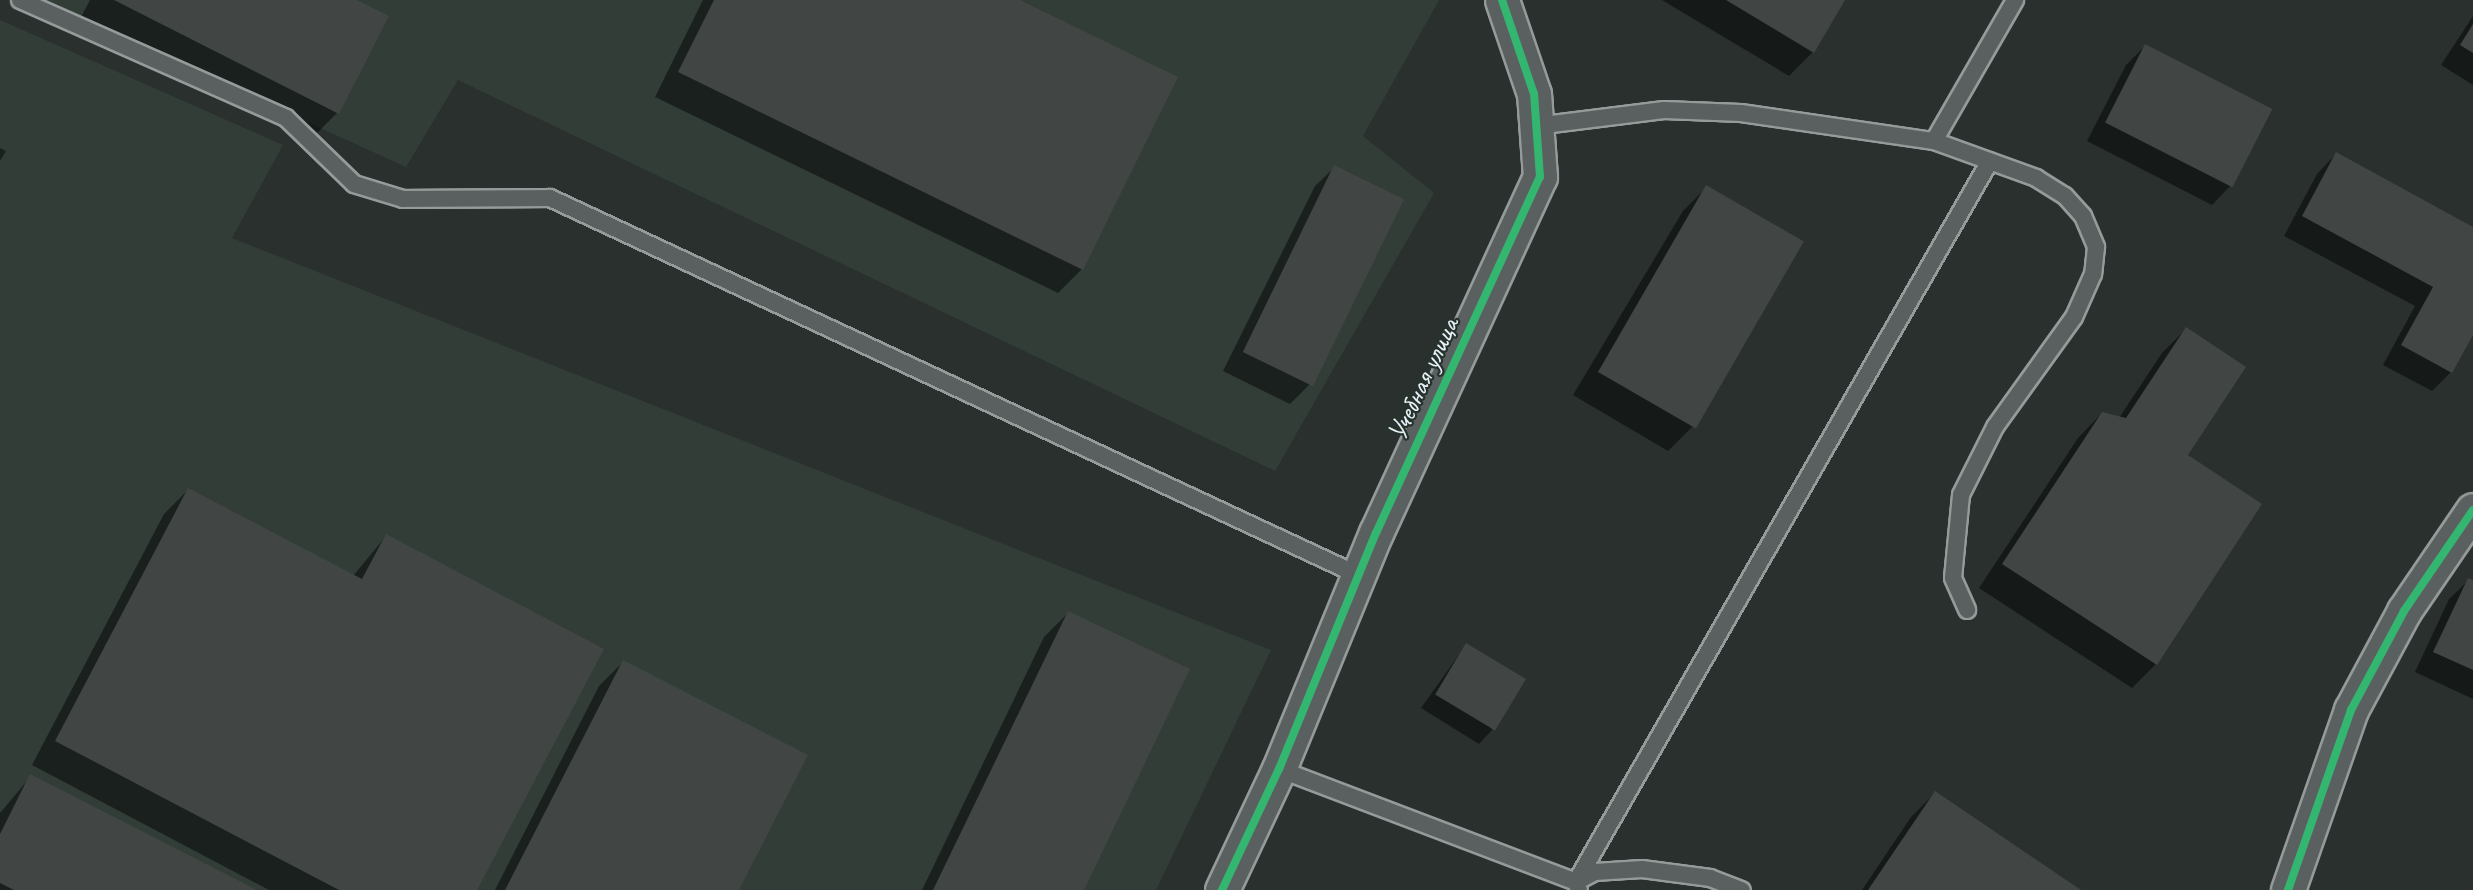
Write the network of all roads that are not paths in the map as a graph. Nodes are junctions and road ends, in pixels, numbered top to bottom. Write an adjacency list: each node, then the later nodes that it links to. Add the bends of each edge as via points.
1 (20, 0): 8 (lane, via 286,118 354,184 403,199 550,198)
2 (1503, 0): 4 (street, Учебная улица, via 1534,94)
3 (2015, 0): 5 (lane)
4 (1536, 126): 5 (lane, via 1664,110 1741,113); 8 (street, Учебная улица, via 1540,177)
5 (1934, 141): 6 (lane)
6 (1990, 161): 9 (lane, via 2065,196 2083,216 2096,247 2093,274 2074,317 2015,394 1961,495 1953,578); 11 (lane)
7 (2473, 510): 14 (street, via 2404,611 2351,710)
8 (1358, 575): 10 (street, Учебная улица)
9 (1967, 610)
10 (1279, 769): 11 (lane); 12 (street, Учебная улица)
11 (1577, 886): 13 (lane, via 1595,872 1642,869 1710,878)
12 (1222, 890)
13 (1742, 890)
14 (2288, 890)

